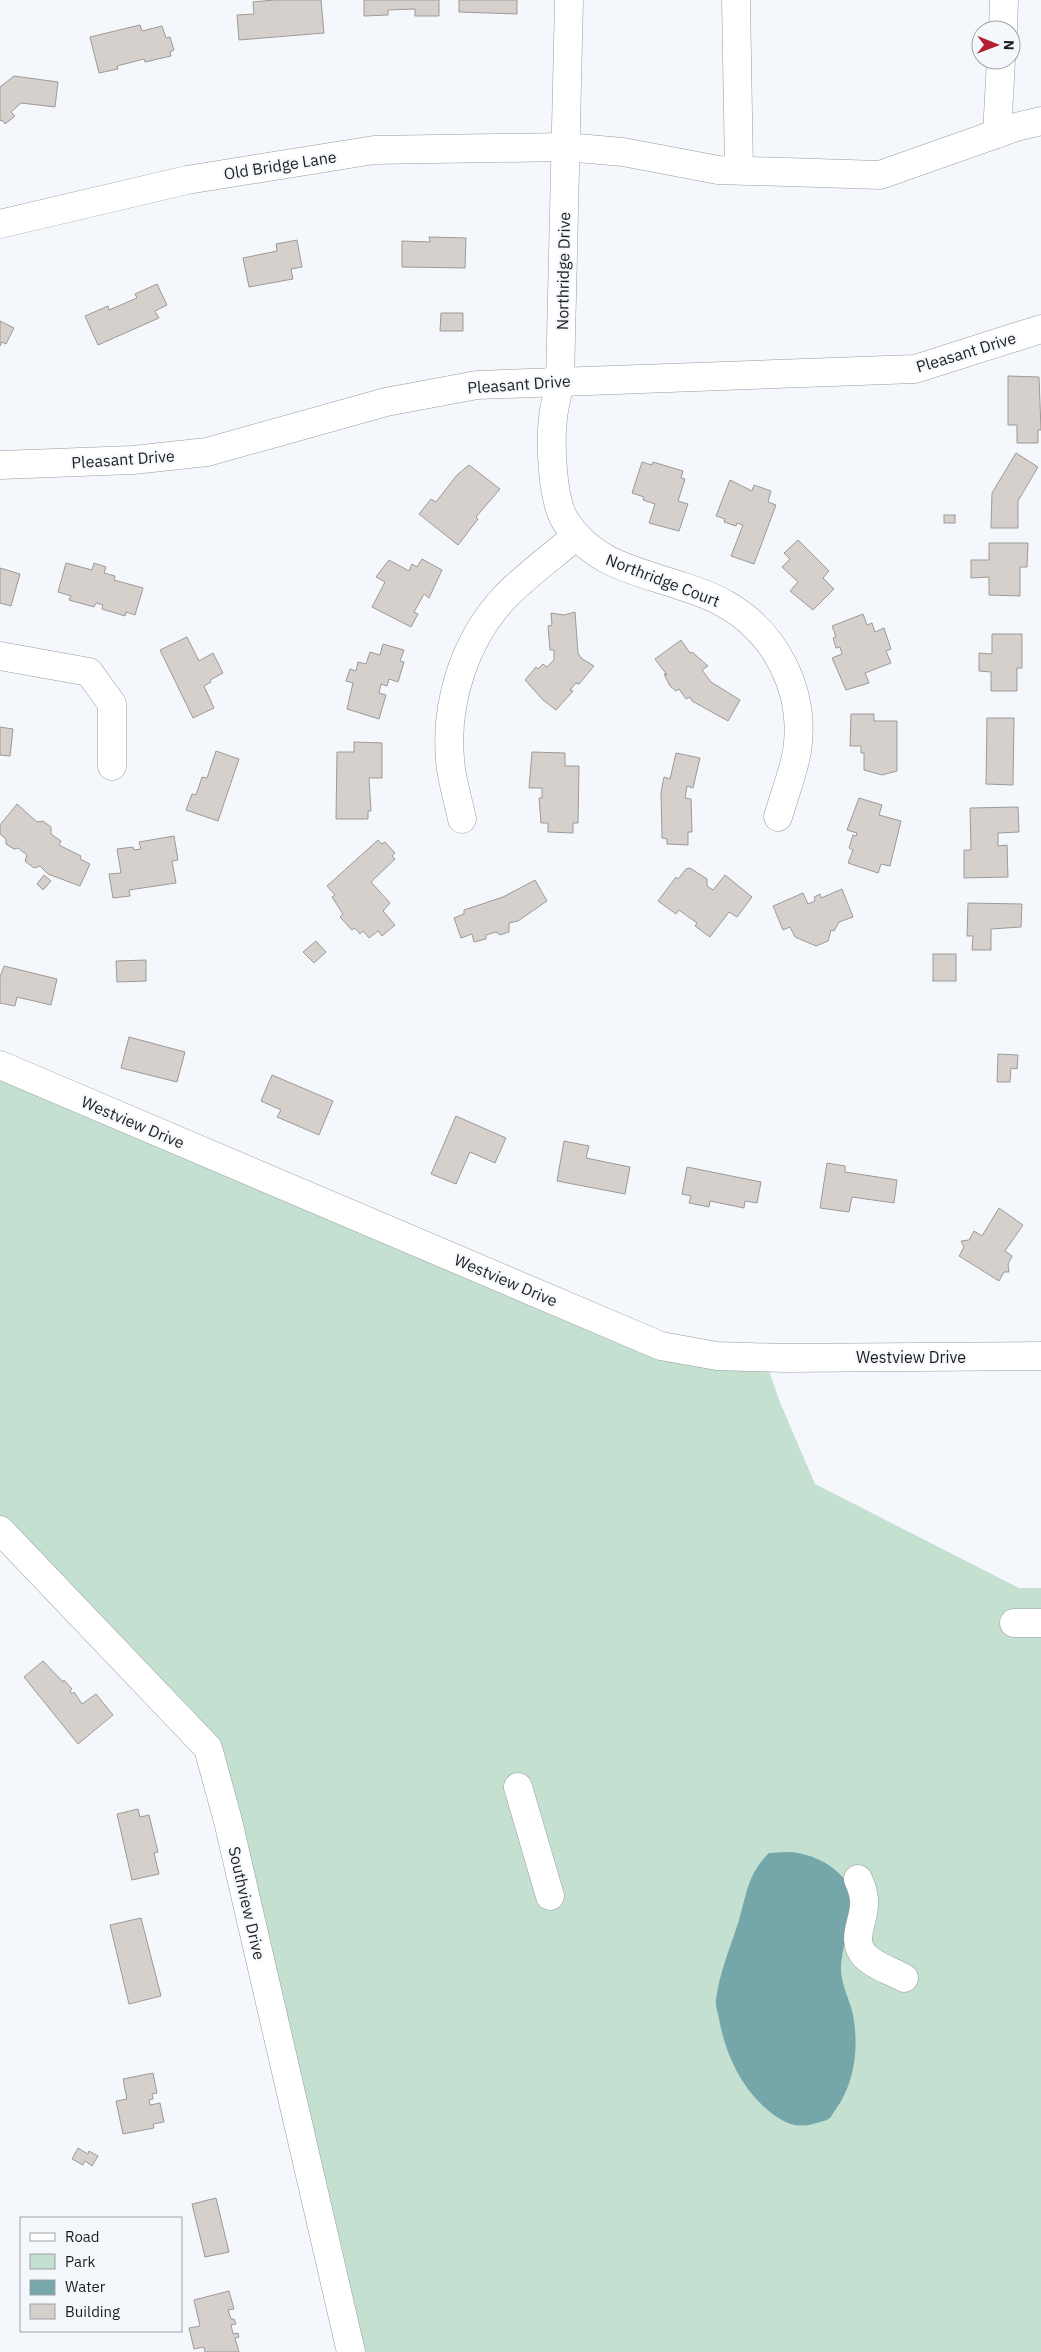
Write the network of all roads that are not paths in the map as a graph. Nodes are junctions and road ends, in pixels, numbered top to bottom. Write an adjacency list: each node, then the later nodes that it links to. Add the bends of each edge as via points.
1 (568, 0): 8 (street, Northridge Drive)
2 (736, 0): 9 (street)
3 (1004, 0): 4 (street)
4 (1003, 20)
5 (1000, 70): 7 (street)
6 (1041, 122): 7 (street, Old Bridge Lane)
7 (997, 134): 9 (street, Old Bridge Lane, via 880,175)
8 (565, 147): 9 (street, Old Bridge Lane, via 623,152 718,170); 10 (street, Old Bridge Lane, via 374,150 188,180); 12 (street, Northridge Drive)
9 (739, 170)
10 (0, 224)
11 (1041, 329): 12 (street, Pleasant Drive, via 915,369)
12 (560, 381): 13 (street, Pleasant Drive, via 477,385 386,402 207,452 133,460); 14 (street, Northridge Drive, via 553,419 554,488 565,521)
13 (0, 464)
14 (576, 536): 17 (street, Northridge Court, via 608,561 724,603 757,628 774,649 792,685 798,725 797,752); 18 (street, via 503,599 465,661 452,703 449,747)
15 (0, 656): 16 (street, via 89,672 112,704)
16 (112, 766)
17 (778, 817)
18 (462, 819)
19 (0, 1065): 20 (street, Westview Drive, via 661,1346 717,1356 784,1358)
20 (1041, 1356)
21 (0, 1530): 28 (street, Southview Drive, via 208,1748 228,1821)
22 (1041, 1623): 23 (street)
23 (1014, 1624)
24 (518, 1787): 26 (street)
25 (858, 1879): 27 (street, via 864,1894 864,1908 858,1947 876,1964)
26 (550, 1896)
27 (904, 1978)
28 (351, 2352)

